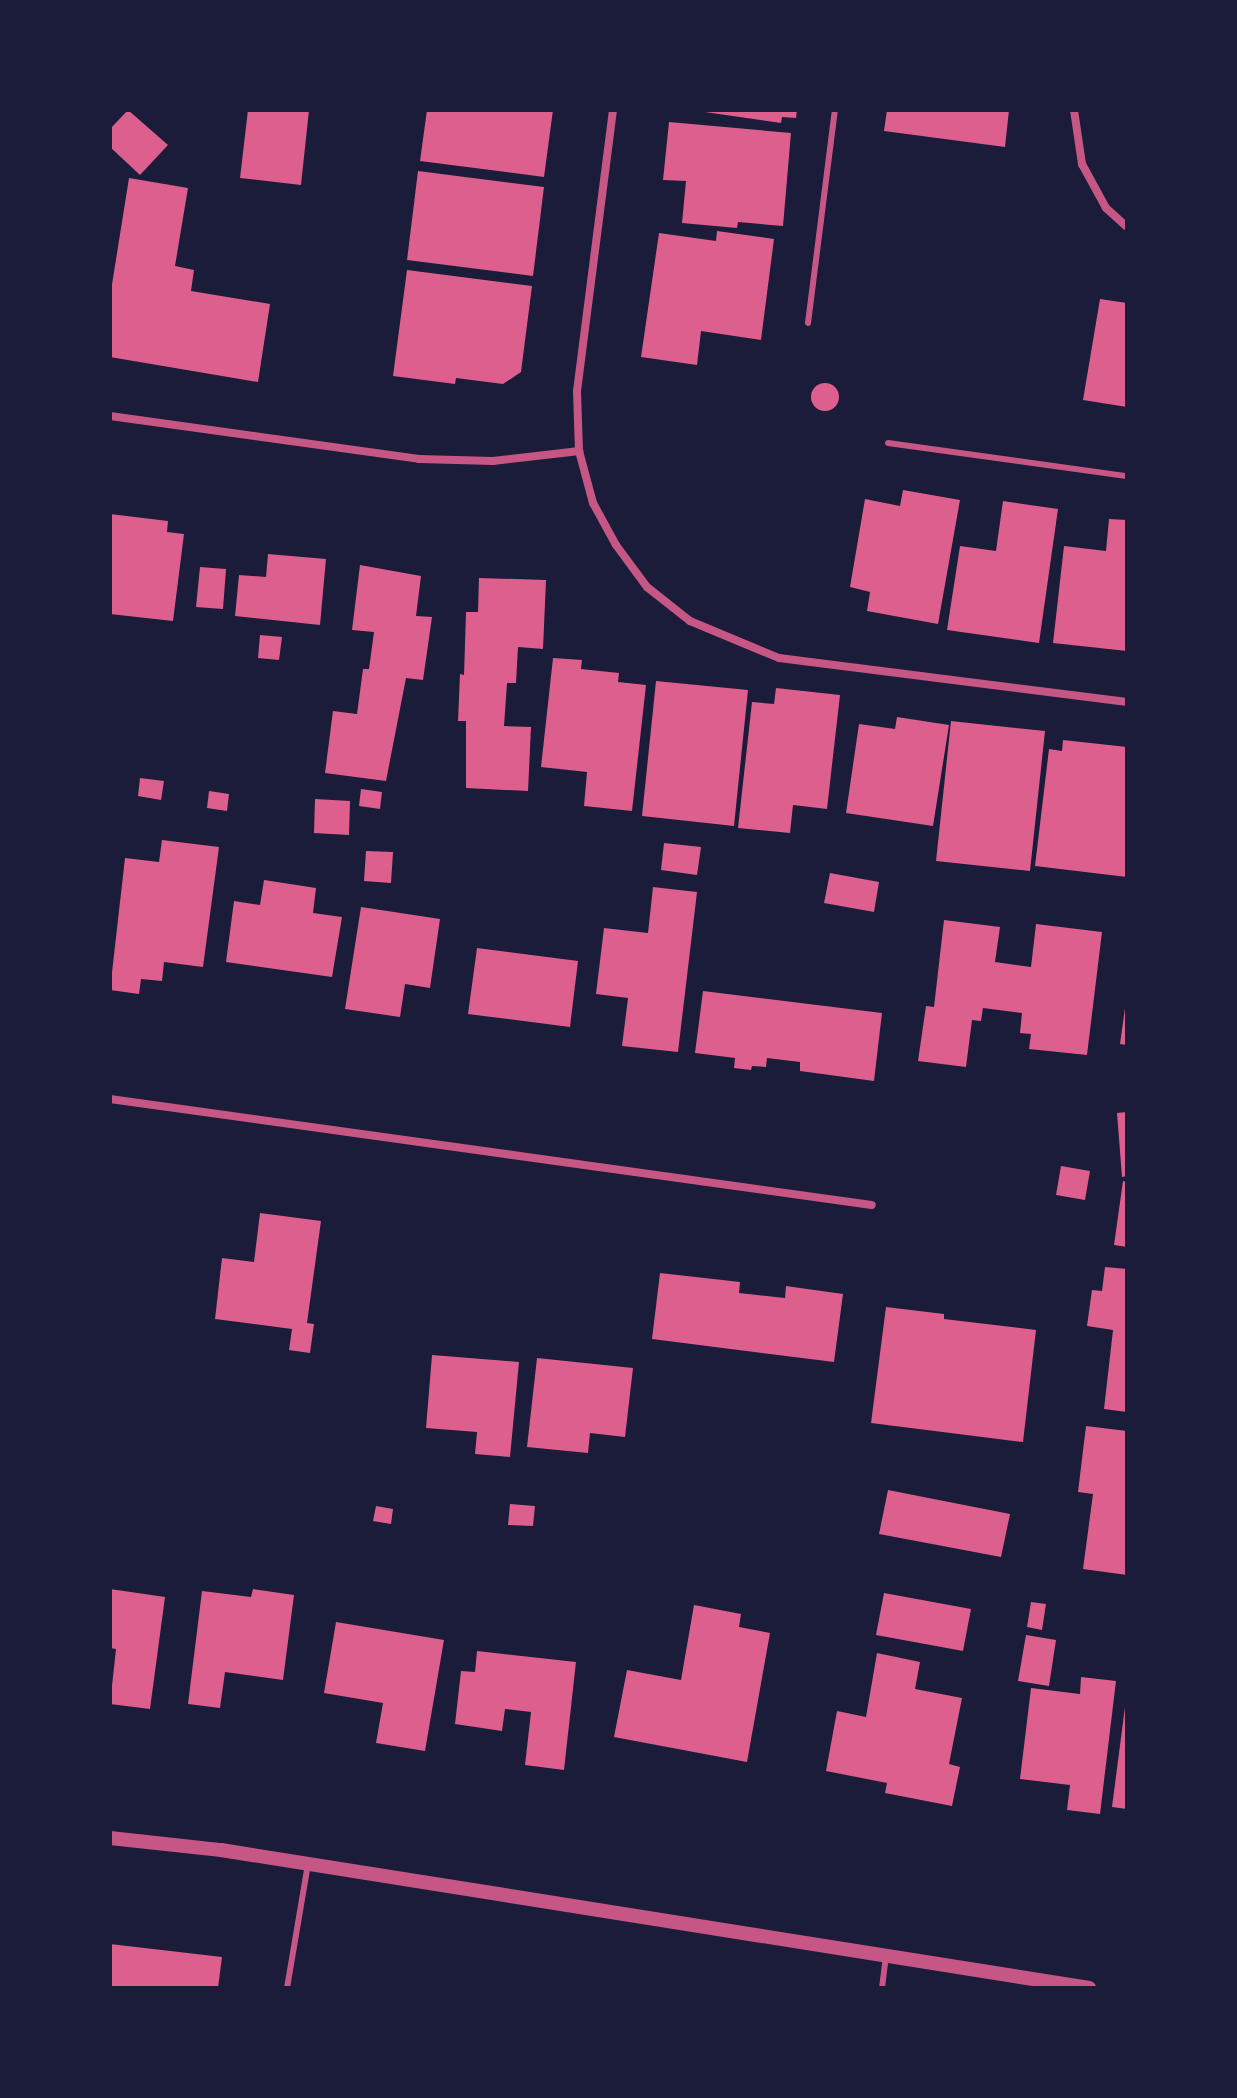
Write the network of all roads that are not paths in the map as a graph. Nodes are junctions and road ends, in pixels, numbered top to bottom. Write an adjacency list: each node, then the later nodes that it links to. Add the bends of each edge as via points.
1 (613, 110): 8 (street, via 577,391)
2 (835, 110): 5 (lane)
3 (1074, 110): 4 (street, via 1082,164 1106,208)
4 (1127, 227)
5 (808, 323)
6 (110, 416): 8 (street, via 419,459 493,461)
7 (888, 443): 9 (lane)
8 (579, 451): 10 (street, via 593,503 647,587 690,621 729,640 779,658)
9 (1127, 476)
10 (1127, 702)
11 (110, 1099): 12 (street)
12 (872, 1205)
13 (110, 1838): 14 (street)
14 (308, 1864): 15 (street); 16 (lane)
15 (886, 1955): 17 (lane); 18 (street)
16 (287, 1988)
17 (882, 1988)
18 (1089, 1988)

